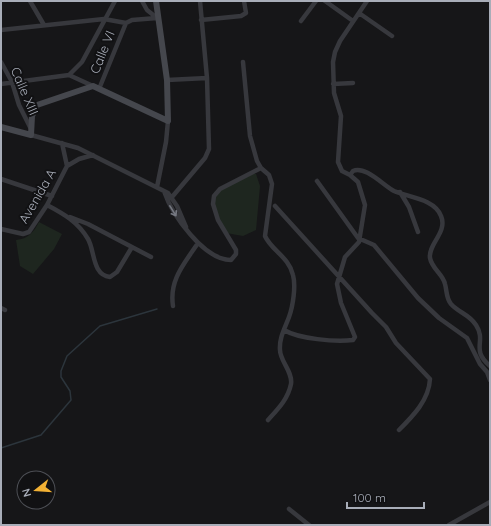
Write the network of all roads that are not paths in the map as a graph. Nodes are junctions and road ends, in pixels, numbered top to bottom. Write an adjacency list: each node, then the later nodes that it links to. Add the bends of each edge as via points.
1 (30, 1): 17 (street)
2 (115, 1): 12 (street)
3 (142, 1): 11 (street, via 147,10)
4 (156, 1): 11 (street)
5 (200, 1): 13 (street)
6 (244, 1): 13 (street, via 246,13 235,18)
7 (316, 1): 14 (street)
8 (325, 1): 15 (street)
9 (367, 1): 10 (street)
10 (359, 13): 15 (street); 19 (street)
11 (157, 18): 16 (street, via 132,20); 24 (street)
12 (104, 19): 16 (street); 17 (street); 22 (street, via 82,62)
13 (201, 20): 23 (street)
14 (301, 21)
15 (353, 21): 28 (street, via 335,52)
16 (126, 23): 29 (street, Calle VI)
17 (44, 25): 18 (street)
18 (1, 30)
19 (392, 36)
20 (1, 62): 25 (street, Calle XIII)
21 (244, 62): 37 (street, via 250,136)
22 (69, 75): 25 (street); 29 (street)
23 (207, 78): 24 (street); 45 (street, via 209,149 205,158)
24 (167, 80): 30 (street)
25 (12, 82): 27 (street); 32 (street, Calle XIII, via 18,105)
26 (353, 83): 28 (street)
27 (1, 84)
28 (333, 84): 38 (street, via 341,116 338,162 342,171)
29 (96, 88): 30 (street); 32 (street, via 37,105)
30 (168, 121): 41 (street)
31 (1, 127): 33 (street)
32 (30, 127): 33 (street)
33 (31, 135): 34 (street)
34 (62, 143): 35 (street); 36 (street, Avenida A)
35 (94, 155): 36 (street, Avenida A); 41 (street)
36 (66, 166): 44 (street, Avenida A)
37 (261, 168): 53 (street, via 220,189 214,196 214,211 235,247 234,259 223,259); 58 (street, via 269,175 272,184 265,236 286,260 294,275 290,316)
38 (350, 175): 43 (street, via 355,169 360,170); 52 (street, via 358,182 365,204)
39 (1, 179): 44 (street)
40 (318, 181): 52 (street)
41 (157, 187): 42 (street)
42 (164, 191): 45 (street); 49 (street, one-way to 49, via 173,212)
43 (399, 192): 51 (street, via 409,207); 59 (street, via 434,207 442,217 442,228 431,251 431,263 445,284 451,303 467,314 478,327 480,354)
44 (52, 196): 46 (street, Avenida A)
45 (172, 197): 49 (street)
46 (47, 205): 48 (street); 50 (street, Avenida A, via 29,232 23,234)
47 (275, 206): 56 (street)
48 (68, 216): 54 (street); 54 (street, via 87,237 98,270 105,277 117,272)
49 (186, 227): 53 (street)
50 (1, 229)
51 (418, 232)
52 (358, 238): 56 (street, via 359,242 344,257); 60 (street, via 378,249 418,298 439,318 467,338)
53 (198, 243): 57 (street, via 172,285)
54 (132, 247): 55 (street)
55 (151, 257)
56 (340, 278): 58 (street, via 337,284 339,294 355,337 353,340 294,336); 62 (street, via 382,322 396,343 430,379 430,387 419,408)
57 (173, 306)
58 (284, 330): 61 (street, via 280,350 292,382 288,394)
59 (490, 366)
60 (490, 380)
61 (268, 420)
62 (399, 430)
63 (490, 502): 66 (street)
64 (289, 509): 65 (street)
65 (309, 525)
66 (448, 525)

